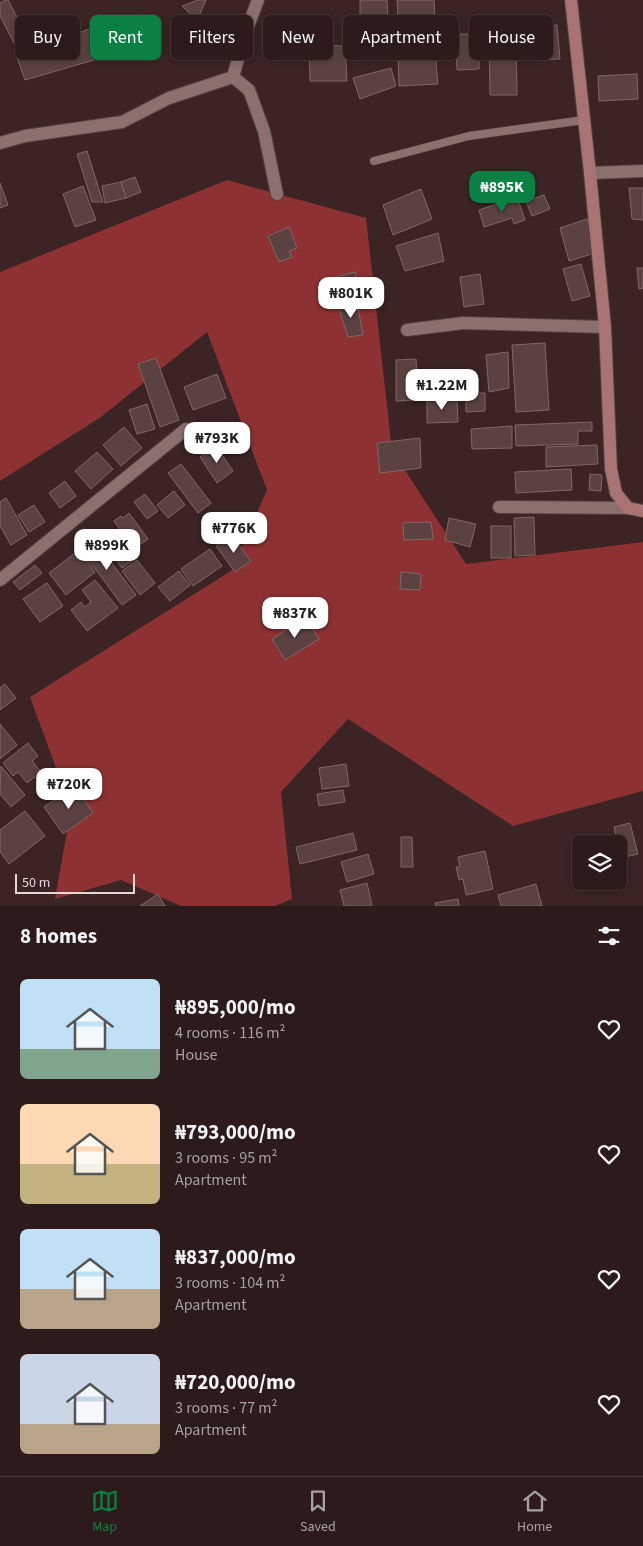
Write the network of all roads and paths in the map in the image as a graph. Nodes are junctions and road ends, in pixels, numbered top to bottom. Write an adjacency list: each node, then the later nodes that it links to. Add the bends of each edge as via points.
1 (258, 0): 3 (street)
2 (571, 0): 4 (street)
3 (233, 77): 5 (street, via 169,98 122,122 25,136); 9 (street, via 249,90 264,131)
4 (584, 120): 6 (lane, via 469,136); 8 (street)
5 (0, 143)
6 (374, 161)
7 (643, 170): 8 (street)
8 (590, 173): 10 (street)
9 (278, 194)
10 (605, 327): 11 (street, via 463,323); 14 (street, via 611,469 616,493)
11 (407, 330)
12 (186, 429): 16 (street)
13 (499, 507): 14 (street)
14 (628, 508): 15 (street)
15 (643, 511)
16 (0, 580)

